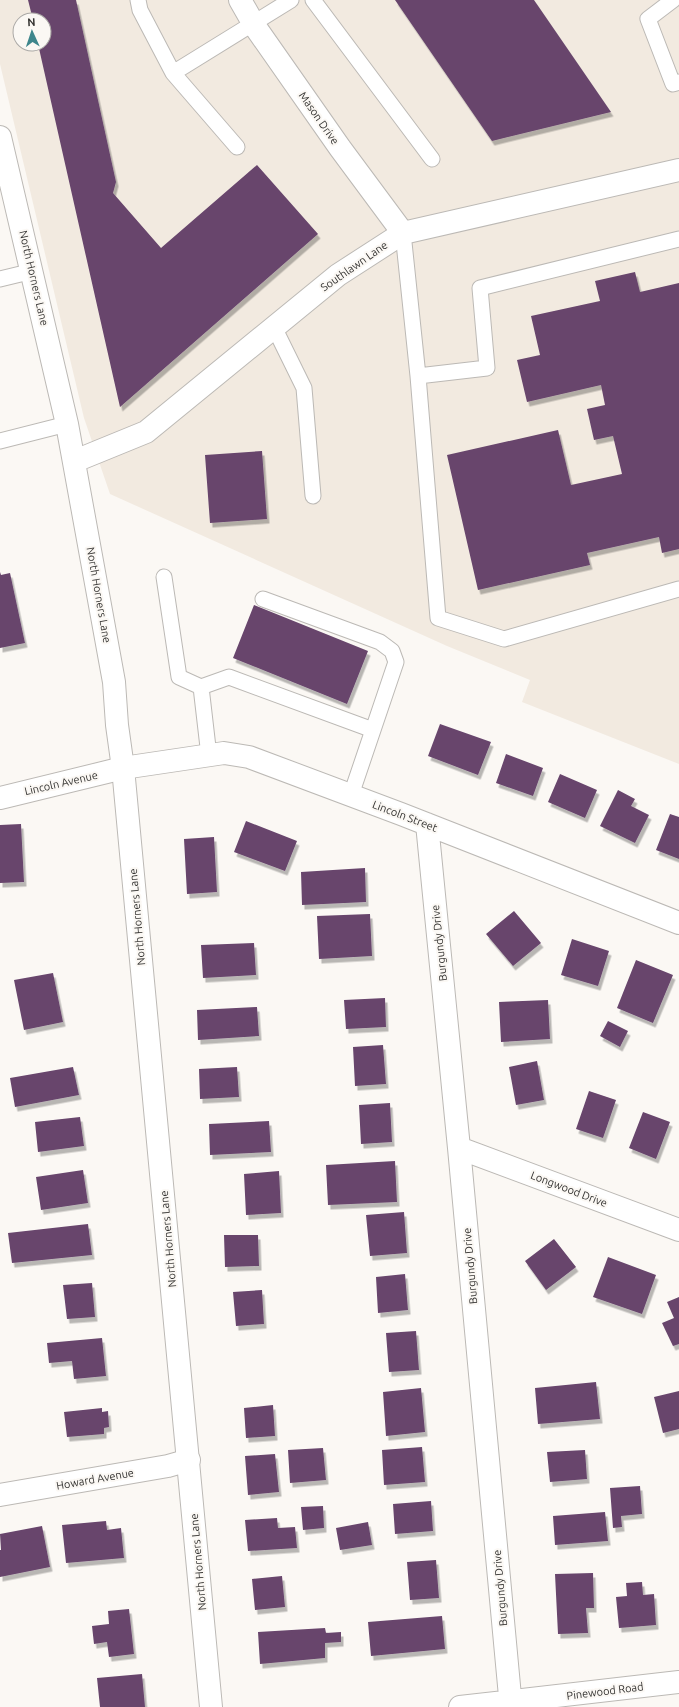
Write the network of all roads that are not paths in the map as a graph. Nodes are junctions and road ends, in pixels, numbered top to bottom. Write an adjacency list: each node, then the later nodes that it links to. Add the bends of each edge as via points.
1 (138, 0): 7 (lane, via 140,10)
2 (240, 0): 6 (street, Mason Drive)
3 (291, 0): 6 (lane)
4 (313, 0): 11 (lane)
5 (673, 0): 8 (lane, via 648,19 673,84)
6 (253, 23): 7 (lane); 13 (street, Mason Drive)
7 (173, 73): 10 (lane)
8 (679, 82)
9 (0, 137): 15 (street, North Horners Lane)
10 (237, 147)
11 (432, 159)
12 (679, 170): 13 (street, Southlawn Lane)
13 (403, 233): 17 (street, Southlawn Lane, via 338,275); 18 (lane)
14 (679, 239): 18 (lane, via 480,288 487,368)
15 (32, 271): 16 (lane); 19 (street, North Horners Lane)
16 (0, 279)
17 (274, 327): 21 (street, Southlawn Lane, via 146,432); 22 (lane, via 304,388)
18 (418, 376): 24 (lane, via 438,618 504,639)
19 (67, 424): 20 (lane); 21 (street, North Horners Lane)
20 (0, 441)
21 (75, 462): 29 (street, North Horners Lane, via 114,682)
22 (313, 496)
23 (164, 577): 26 (lane, via 179,677)
24 (679, 589)
25 (263, 599): 27 (lane, via 380,642 392,650 396,662)
26 (201, 687): 27 (lane, via 229,677); 28 (lane)
27 (373, 730): 30 (lane)
28 (209, 756): 29 (street, Lincoln Street); 30 (street, Lincoln Street, via 224,753 249,757)
29 (123, 768): 31 (street, Lincoln Avenue); 36 (street, North Horners Lane)
30 (351, 795): 32 (street, Lincoln Street)
31 (0, 798)
32 (428, 824): 33 (street, Lincoln Street); 34 (street, Burgundy Drive)
33 (679, 923)
34 (459, 1148): 35 (street, Longwood Drive); 39 (street, Burgundy Drive)
35 (679, 1230)
36 (189, 1460): 37 (street, Howard Avenue, via 168,1466); 40 (street, North Horners Lane)
37 (0, 1494)
38 (679, 1682): 39 (street, Pinewood Road)
39 (511, 1705): 41 (street, Pinewood Road)
40 (211, 1707)
41 (460, 1707)

